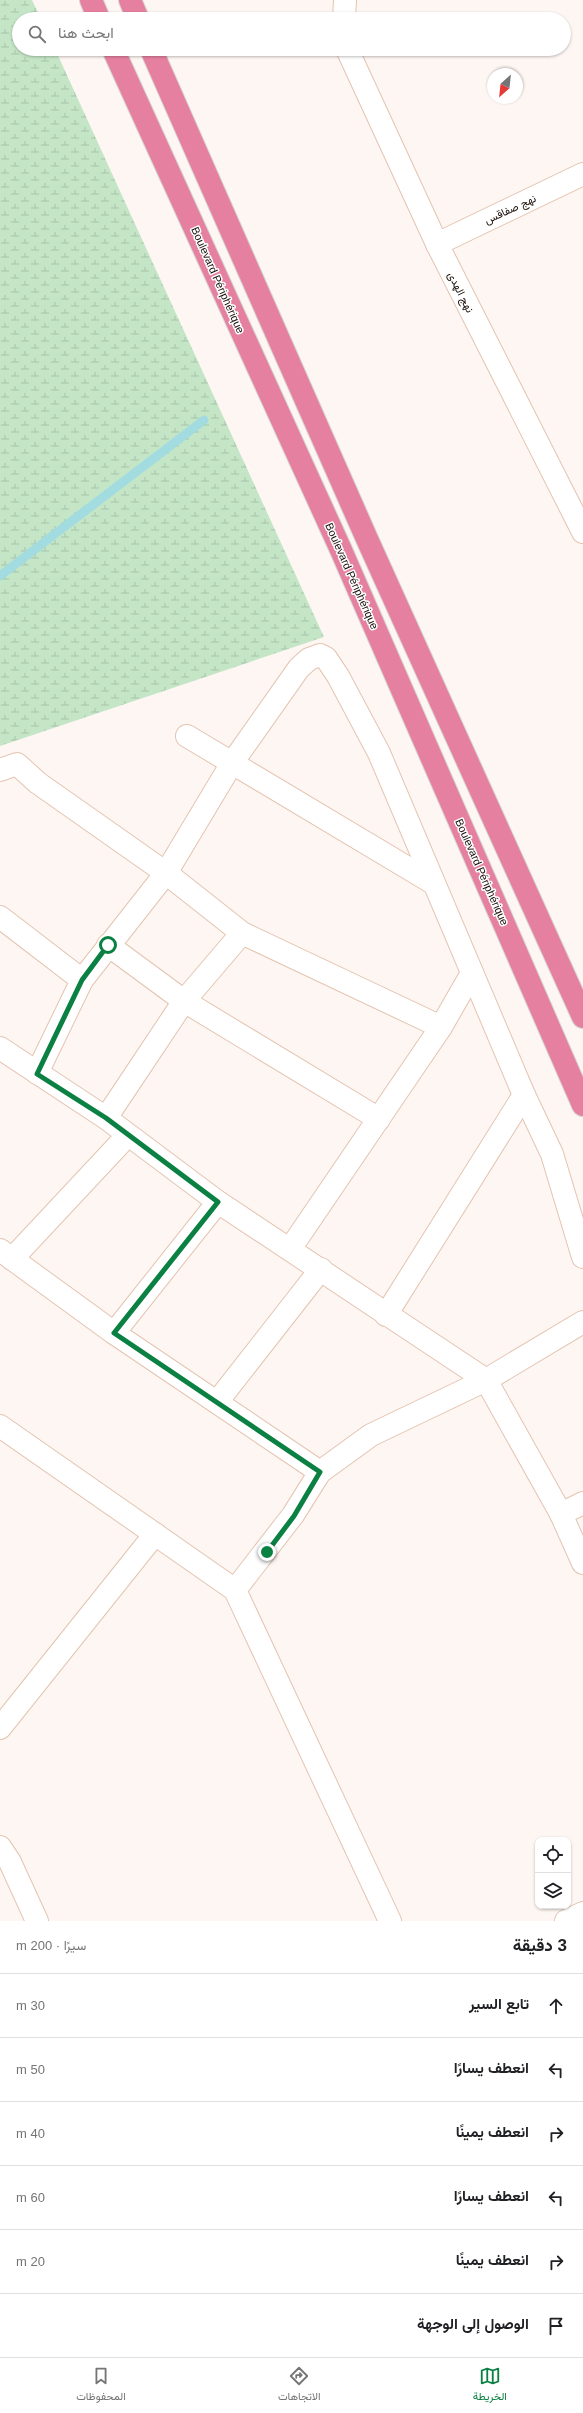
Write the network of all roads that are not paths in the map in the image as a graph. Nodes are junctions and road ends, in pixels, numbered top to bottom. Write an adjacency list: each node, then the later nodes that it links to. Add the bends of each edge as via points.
1 (91, 0): 4 (highway)
2 (130, 0): 5 (highway)
3 (345, 0): 6 (street)
4 (96, 12)
5 (135, 12)
6 (344, 12)
7 (116, 56): 29 (highway, Boulevard Périphérique, via 341,550)
8 (154, 56): 24 (highway, via 367,539)
9 (350, 56): 11 (street, نهج الهدى)
10 (583, 174): 11 (street, نهج صفاقس)
11 (437, 244): 12 (street, نهج الهدى)
12 (582, 526)
13 (187, 736): 14 (street)
14 (232, 763): 16 (street); 17 (street); 17 (street, via 299,668 314,656 326,658 379,753)
15 (0, 770): 16 (street, via 18,764 38,783)
16 (166, 873): 19 (street); 20 (street)
17 (433, 883): 21 (street)
18 (0, 917): 22 (street)
19 (242, 933): 23 (street); 25 (street)
20 (108, 945): 22 (street); 23 (street)
21 (472, 973): 25 (street); 28 (street)
22 (82, 980): 27 (street)
23 (184, 1001): 30 (street); 31 (street)
24 (583, 1017)
25 (440, 1026): 31 (street)
26 (2, 1054): 27 (street)
27 (37, 1074): 30 (street)
28 (524, 1095): 36 (street, via 552,1154); 38 (street)
29 (583, 1106)
30 (106, 1118): 32 (street)
31 (379, 1119): 34 (street)
32 (127, 1136): 33 (street); 35 (street)
33 (218, 1202): 34 (street); 40 (street)
34 (290, 1249): 37 (street)
35 (6, 1254): 40 (street)
36 (583, 1257)
37 (321, 1269): 38 (street); 42 (street)
38 (386, 1315): 41 (street)
39 (583, 1322): 41 (street)
40 (114, 1333): 42 (street)
41 (486, 1380): 44 (street, via 371,1435); 46 (street)
42 (217, 1402): 44 (street)
43 (0, 1426): 47 (street)
44 (320, 1472): 49 (street, via 294,1516)
45 (583, 1503): 46 (street)
46 (561, 1514): 48 (street)
47 (155, 1534): 49 (street); 50 (street)
48 (583, 1563)
49 (235, 1590): 54 (street)
50 (0, 1728)
51 (0, 1847): 53 (street, via 10,1862)
52 (583, 1913): 55 (street)
53 (37, 1921)
54 (390, 1921)
55 (566, 1921)

